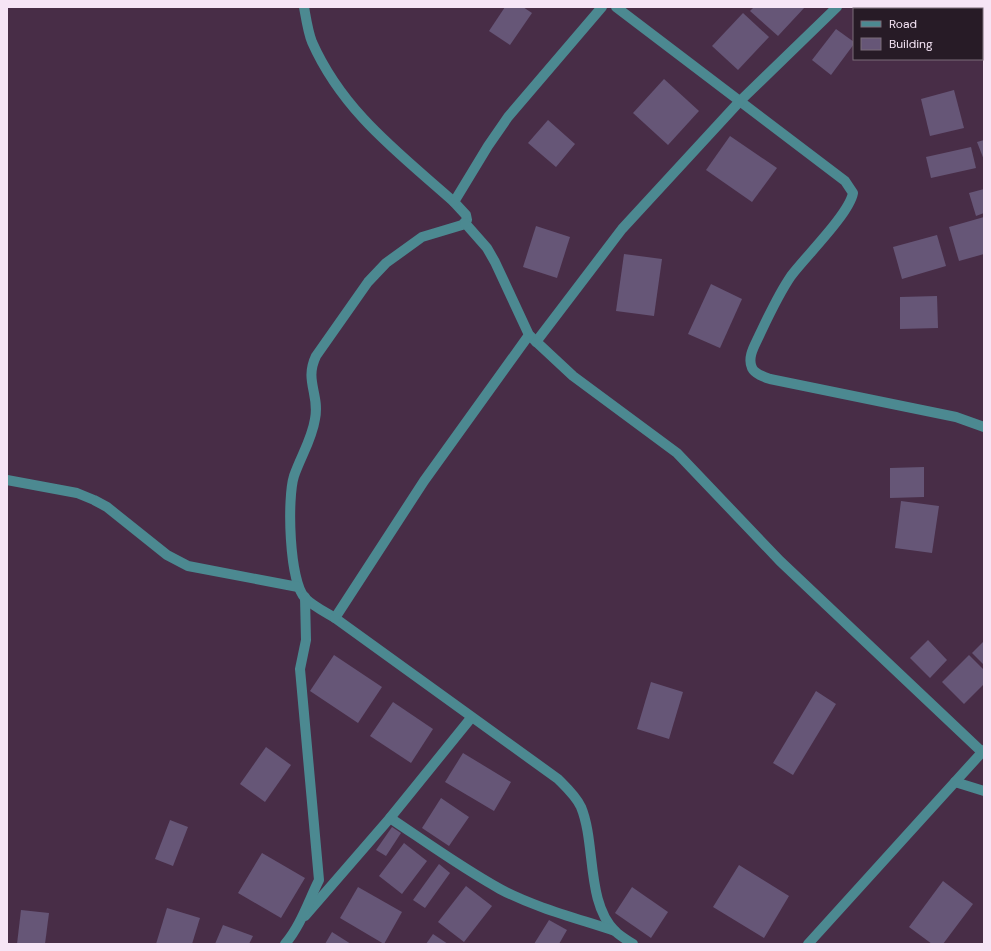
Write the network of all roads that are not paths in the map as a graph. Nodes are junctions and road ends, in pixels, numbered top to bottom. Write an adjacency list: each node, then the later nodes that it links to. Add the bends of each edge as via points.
1 (304, 7): 6 (street, via 312,41 336,86 370,128)
2 (602, 7): 6 (street, via 508,117)
3 (616, 7): 5 (street)
4 (837, 7): 5 (street)
5 (740, 101): 8 (street, via 622,229); 9 (street, via 845,181 853,193 847,209 791,276 776,300 750,359 752,368 770,379 956,417)
6 (454, 202): 7 (street, via 466,216)
7 (465, 223): 8 (street, via 487,248); 11 (street, via 422,237 377,271 316,356 310,375 316,399 316,415 290,492)
8 (532, 339): 13 (street, via 424,480); 15 (street, via 573,376 676,453 780,561)
9 (984, 427)
10 (7, 480): 11 (street, via 77,493 94,500 107,507 167,555 188,566)
11 (298, 587): 12 (street)
12 (305, 597): 13 (street); 19 (street, via 306,640 300,669 319,880)
13 (335, 618): 14 (street)
14 (471, 718): 18 (street); 20 (street, via 558,779 580,805 587,825 598,900)
15 (983, 751): 16 (street)
16 (954, 782): 17 (street); 23 (street)
17 (984, 791)
18 (390, 818): 19 (street); 20 (street, via 467,870 501,889 532,903)
19 (302, 919): 21 (street)
20 (615, 931): 22 (street)
21 (285, 944)
22 (633, 944)
23 (808, 944)

